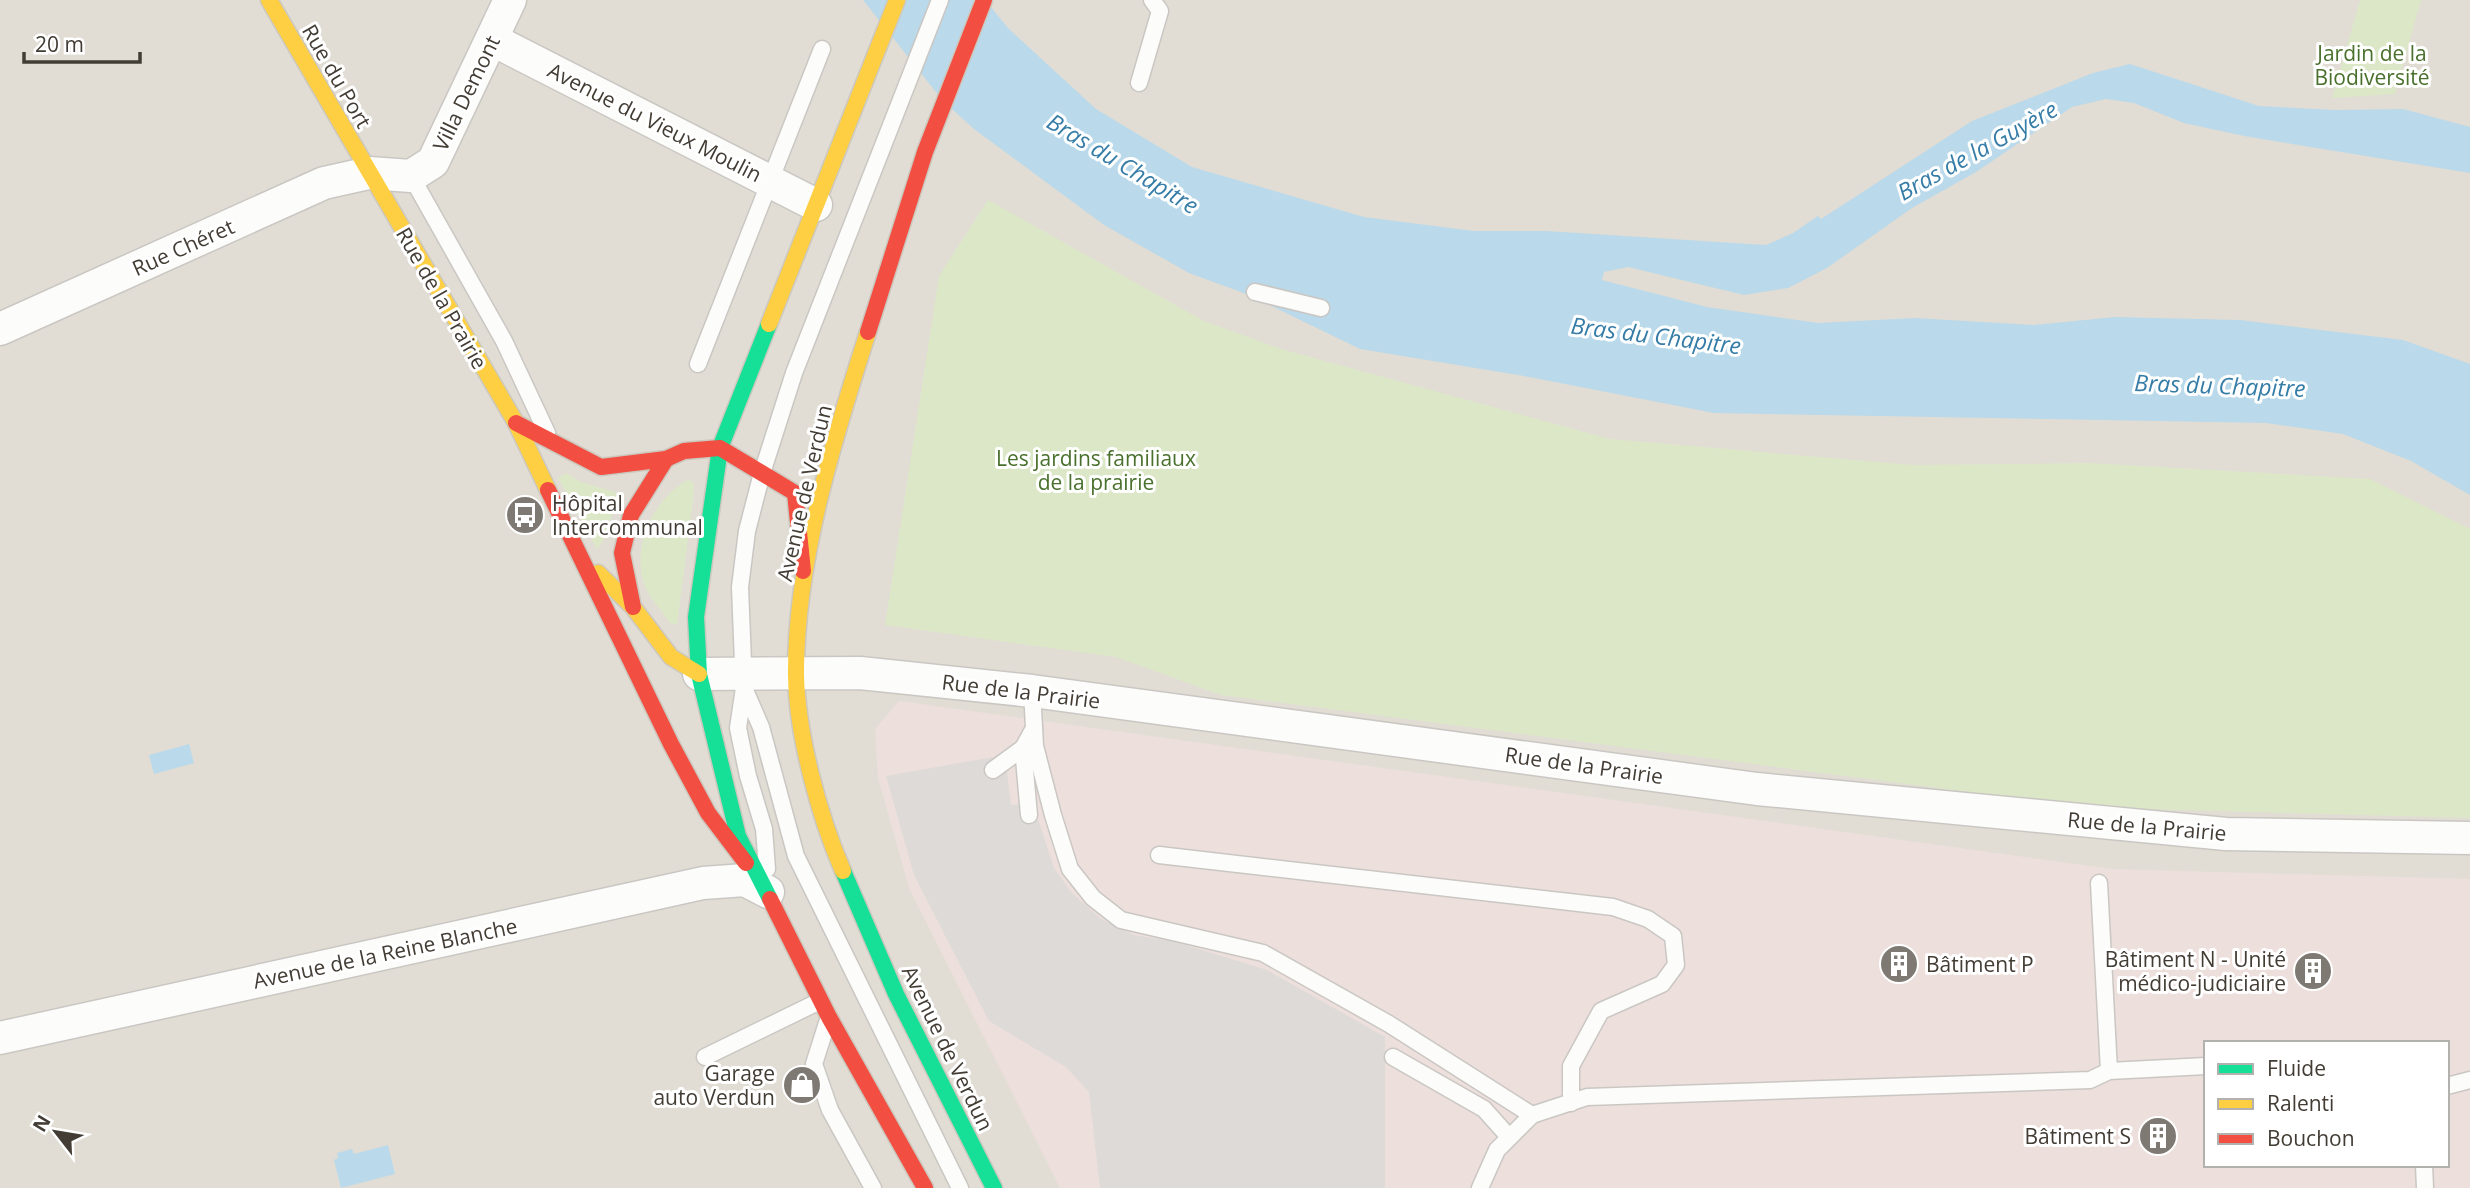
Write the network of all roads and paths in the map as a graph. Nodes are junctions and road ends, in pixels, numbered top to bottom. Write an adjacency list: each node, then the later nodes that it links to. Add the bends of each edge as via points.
1 (270, 0): 10 (main road, Rue du Port)
2 (510, 0): 7 (street, Villa Demont)
3 (897, 0): 13 (main road, Avenue de Verdun)
4 (940, 0): 22 (lane, Avenue de Verdun, via 794,373)
5 (984, 0): 24 (main road, Avenue de Verdun, via 925,152 843,410)
6 (1152, 0): 9 (lane, via 1160,11)
7 (493, 40): 11 (street, Villa Demont, via 433,162); 12 (street, Avenue du Vieux Moulin)
8 (821, 49): 12 (lane)
9 (1139, 83)
10 (369, 173): 11 (street); 16 (street, Rue Chéret, via 324,183); 18 (main road, Rue de la Prairie)
11 (411, 176): 19 (lane, via 504,341)
12 (770, 181): 13 (street, Avenue du Vieux Moulin); 17 (lane)
13 (816, 205): 20 (main road, Avenue de Verdun)
14 (1255, 292): 15 (lane)
15 (1321, 308)
16 (0, 330)
17 (698, 364)
18 (516, 422): 19 (main road); 23 (main road)
19 (550, 441): 21 (main road, via 601,467)
20 (720, 448): 21 (main road, via 684,451); 22 (main road); 26 (main road, Avenue de Verdun, via 696,617)
21 (666, 459): 25 (main road, via 631,515 622,554)
22 (762, 473): 24 (main road, via 795,493); 28 (lane, Avenue de Verdun, via 747,531 740,587)
23 (576, 552): 25 (main road); 37 (main road, via 708,813)
24 (803, 578): 27 (main road, Avenue de Verdun)
25 (633, 607): 26 (main road, via 671,657)
26 (699, 674): 28 (street, Rue de la Prairie); 37 (main road, Avenue de Verdun, via 738,836)
27 (796, 676): 28 (street, Rue de la Prairie); 29 (street, Rue de la Prairie, via 860,673); 54 (main road, Avenue de Verdun, via 807,755 829,839 896,994)
28 (743, 682): 37 (lane, Avenue de Verdun, via 738,728 764,829); 53 (lane, Avenue de Verdun, via 761,727 796,856)
29 (1032, 691): 30 (lane); 34 (street, Rue de la Prairie, via 1757,789 2226,834)
30 (1034, 728): 31 (lane); 48 (lane, via 1070,869 1093,898 1121,920 1263,953 1389,1024)
31 (1023, 748): 32 (lane); 33 (lane)
32 (993, 770)
33 (1029, 815)
34 (2470, 838)
35 (1159, 855): 47 (lane, via 1613,907 1648,919 1673,936 1676,965 1662,984 1601,1011 1570,1066)
36 (2099, 883): 44 (lane)
37 (768, 892): 38 (main road, Avenue de Verdun); 40 (street, Avenue de la Reine Blanche, via 745,880 704,883)
38 (820, 1000): 39 (main road, Avenue de Verdun); 41 (lane)
39 (829, 1017): 51 (lane, via 814,1064 830,1110); 52 (main road, Avenue de Verdun)
40 (0, 1038)
41 (705, 1057)
42 (1393, 1057): 49 (lane, via 1484,1110)
43 (2204, 1066): 44 (lane)
44 (2109, 1071): 47 (lane, via 2090,1080 1587,1097)
45 (2470, 1080): 46 (lane)
46 (2449, 1085)
47 (1571, 1102): 48 (lane)
48 (1532, 1115): 49 (lane)
49 (1509, 1138): 55 (lane, via 1497,1150)
50 (2424, 1167): 56 (lane)
51 (873, 1188)
52 (925, 1188)
53 (960, 1188)
54 (994, 1188)
55 (1480, 1188)
56 (2425, 1188)

